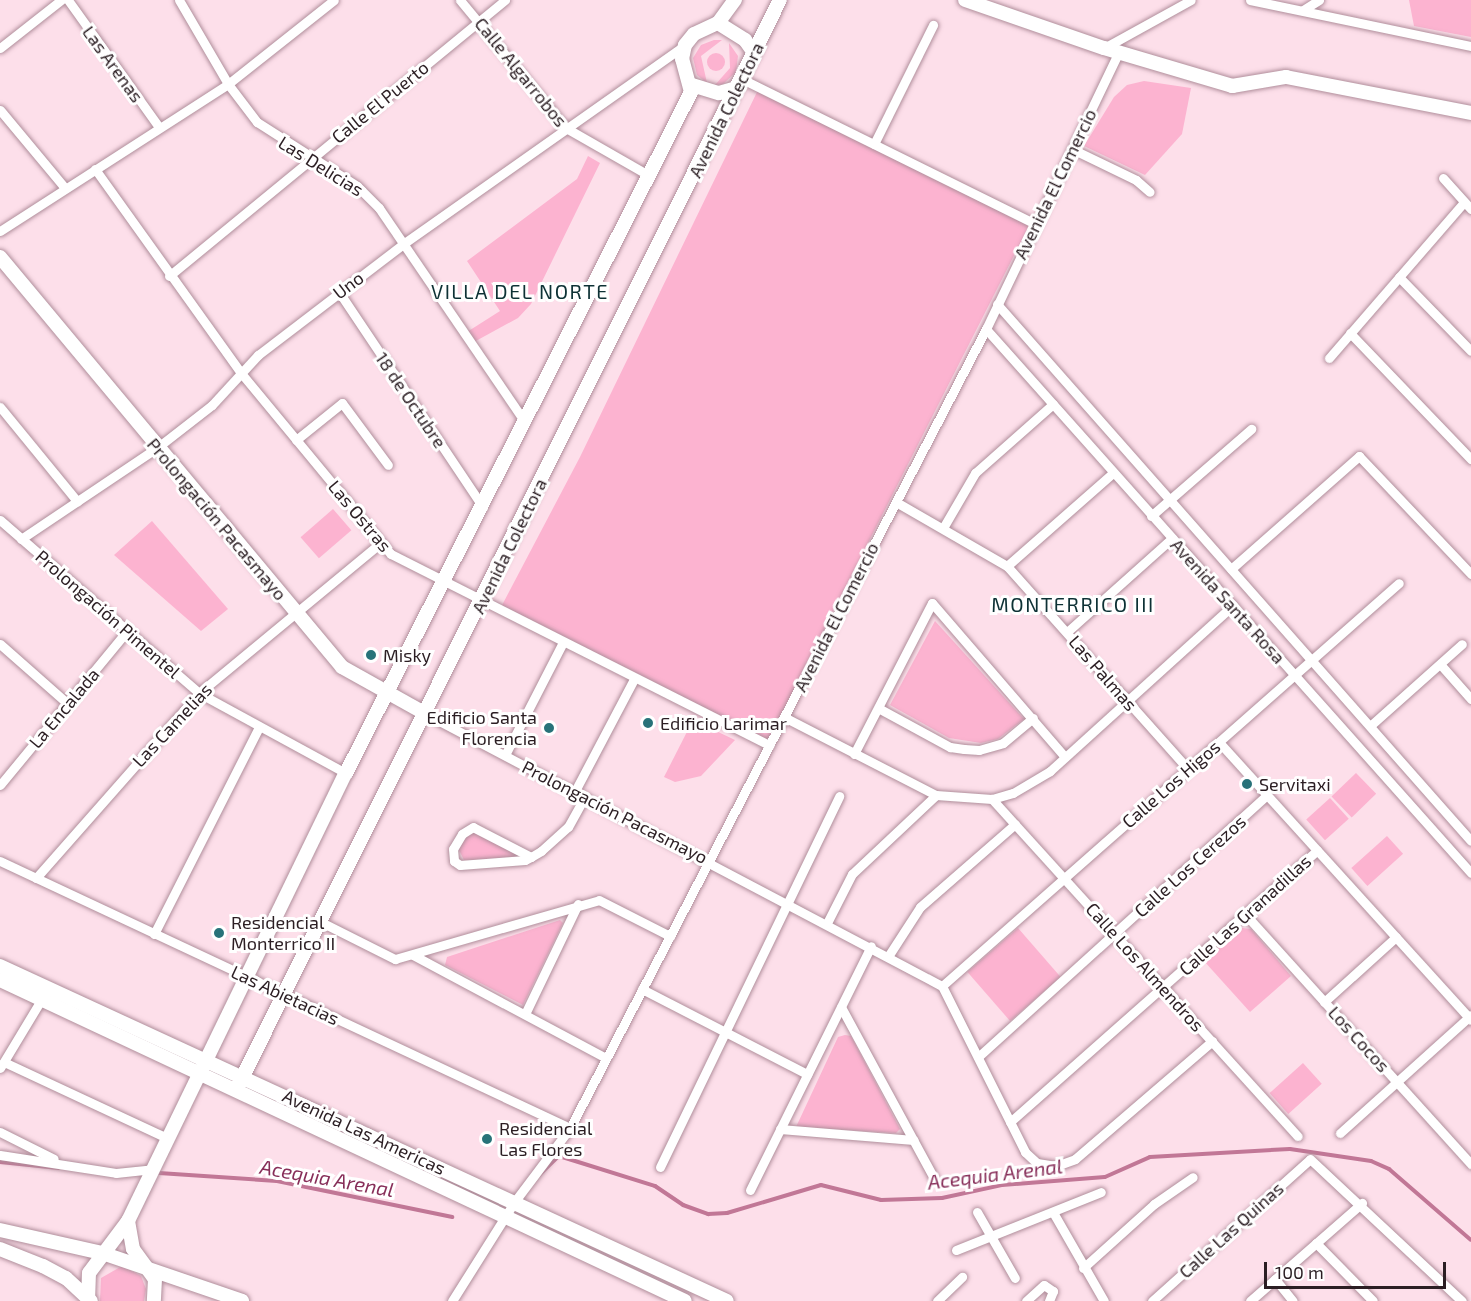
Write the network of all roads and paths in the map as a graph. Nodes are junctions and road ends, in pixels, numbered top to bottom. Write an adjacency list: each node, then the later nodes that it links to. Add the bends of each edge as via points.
1 (61, 0): 19 (street)
2 (68, 0): 28 (street, Las Arenas)
3 (179, 0): 24 (street, Las Delicias)
4 (334, 0): 24 (street)
5 (460, 0): 14 (street, Calle Algarrobos)
6 (505, 0): 14 (street)
7 (735, 0): 15 (main road)
8 (780, 0): 21 (main road, Avenida Colectora)
9 (1191, 0): 20 (street)
10 (1250, 0): 13 (street)
11 (1319, 0): 13 (street)
12 (969, 1): 20 (main road)
13 (1303, 10): 18 (street)
14 (480, 20): 29 (street, Calle Algarrobos); 32 (street, Calle El Puerto)
15 (718, 23): 17 (main road, via 694,34); 21 (main road, via 746,40)
16 (933, 25): 30 (street)
17 (686, 45): 25 (main road, via 683,66); 29 (street, Uno)
18 (1471, 46)
19 (0, 48)
20 (1104, 48): 22 (main road)
21 (754, 53): 23 (main road, Avenida Colectora)
22 (1118, 53): 27 (main road, via 1232,86 1286,77); 31 (street, Avenida El Comercio)
23 (739, 83): 25 (main road, via 719,93); 30 (street); 76 (main road, Avenida Colectora)
24 (228, 84): 28 (street); 32 (street, Las Delicias, via 257,122)
25 (692, 85): 34 (main road)
26 (0, 110): 36 (street)
27 (1471, 113)
28 (159, 127): 33 (street)
29 (566, 128): 34 (street, Calle Algarrobos); 41 (street, Uno)
30 (873, 144): 39 (street)
31 (1072, 149): 37 (street, via 1136,180); 39 (street, Avenida El Comercio)
32 (311, 159): 41 (street, Las Delicias, via 370,197); 43 (street, Calle El Puerto)
33 (95, 169): 36 (street); 43 (street, Las Ostras)
34 (648, 175): 54 (main road)
35 (1443, 178): 38 (street)
36 (65, 188): 40 (street)
37 (1150, 192)
38 (1468, 206): 44 (street)
39 (1036, 224): 46 (street, Avenida El Comercio)
40 (0, 231)
41 (403, 244): 45 (street, Uno); 54 (street, Las Delicias)
42 (0, 257): 57 (main road, Prolongación Pacasmayo)
43 (169, 276): 51 (street, Las Ostras)
44 (1399, 277): 48 (street); 49 (street)
45 (339, 292): 51 (street, Uno, via 258,355); 64 (street, 18 de Octubre)
46 (998, 304): 47 (street, Avenida El Comercio); 61 (street, Avenida Santa Rosa)
47 (986, 329): 52 (street, Avenida Santa Rosa); 63 (street, Avenida El Comercio)
48 (1350, 333): 50 (street); 58 (street)
49 (1471, 351)
50 (1329, 358)
51 (241, 373): 56 (street, Las Ostras); 57 (street, Uno, via 212,405)
52 (1053, 404): 60 (street, Avenida Santa Rosa); 67 (street, via 975,474)
53 (0, 407): 62 (street)
54 (525, 422): 64 (main road)
55 (1251, 429): 61 (street)
56 (296, 440): 59 (street, via 342,403); 70 (street, Las Ostras)
57 (158, 447): 62 (street, Uno); 78 (main road, Prolongación Pacasmayo)
58 (1471, 459)
59 (388, 465)
60 (1113, 473): 65 (street, Avenida Santa Rosa); 71 (street)
61 (1170, 500): 65 (street); 72 (street, Avenida Santa Rosa)
62 (77, 501): 69 (street, Uno)
63 (896, 502): 67 (street, Las Palmas); 95 (street, Avenida El Comercio)
64 (484, 507): 75 (main road)
65 (1151, 516): 68 (street, Avenida Santa Rosa)
66 (0, 520): 69 (street, Prolongación Pimentel)
67 (943, 528): 71 (street, Las Palmas)
68 (1172, 538): 77 (street, Avenida Santa Rosa); 80 (street)
69 (21, 539): 79 (street, Prolongación Pimentel)
70 (380, 543): 75 (street, Las Ostras, via 401,562); 78 (street, Las Camelias)
71 (1007, 566): 80 (street, Las Palmas)
72 (1231, 569): 73 (street, via 1359,456); 84 (street, Avenida Santa Rosa)
73 (1471, 574)
74 (1399, 583): 84 (street, Calle Los Higos)
75 (444, 584): 76 (street, Las Ostras); 89 (main road)
76 (481, 603): 82 (street, Las Ostras); 94 (main road, Avenida Colectora)
77 (1233, 605): 86 (street, Avenida Santa Rosa); 91 (street)
78 (295, 613): 88 (street, Las Camelias); 89 (main road, Prolongación Pacasmayo, via 351,675)
79 (127, 631): 88 (street, Prolongación Pimentel); 92 (street, La Encalada)
80 (1066, 632): 91 (street, Las Palmas)
81 (0, 644): 92 (street)
82 (562, 644): 87 (street, Las Ostras); 102 (street)
83 (1462, 644): 85 (street)
84 (1310, 659): 86 (street, Calle Los Higos); 97 (street, Avenida Santa Rosa)
85 (1440, 664): 90 (street); 97 (street)
86 (1294, 673): 99 (street, Calle Los Higos); 119 (street, Avenida Santa Rosa)
87 (634, 679): 100 (street, Las Ostras); 107 (street)
88 (199, 693): 98 (street, Prolongación Pimentel); 120 (street, Las Camelias)
89 (386, 693): 94 (main road, Prolongación Pacasmayo); 105 (main road)
90 (1471, 699)
91 (1128, 702): 103 (street); 104 (street, Las Palmas)
92 (68, 704): 106 (street, La Encalada)
93 (879, 709): 96 (street, via 950,747 964,750 1003,743); 96 (street, via 932,603); 101 (street)
94 (426, 714): 102 (street, Prolongación Pacasmayo); 125 (main road, Avenida Colectora)
95 (784, 717): 100 (street, Avenida El Comercio); 101 (street)
96 (1033, 718): 103 (street)
97 (1370, 726): 114 (street, Avenida Santa Rosa)
98 (259, 727): 105 (street, Prolongación Pimentel); 127 (street)
99 (1219, 742): 104 (street, Calle Los Higos); 109 (street)
100 (769, 745): 118 (street, Avenida El Comercio)
101 (854, 754): 108 (street)
102 (506, 755): 107 (street, Prolongación Pacasmayo)
103 (1065, 757): 112 (street, via 1032,784)
104 (1188, 769): 121 (street, Calle Los Higos)
105 (346, 772): 135 (main road)
106 (0, 785)
107 (575, 791): 110 (street, Prolongación Pacasmayo)
108 (936, 795): 112 (street); 126 (street, via 852,874)
109 (1267, 795): 115 (street); 128 (street, Calle Los Cerezos)
110 (585, 796): 116 (street, via 568,827); 118 (street, Prolongación Pacasmayo)
111 (839, 796): 122 (street)
112 (992, 799): 113 (street, Calle Los Almendros)
113 (1015, 824): 121 (street, Calle Los Almendros); 133 (street, via 920,906)
114 (1471, 841)
115 (1317, 850): 124 (street, Calle Las Granadillas); 130 (street)
116 (531, 857): 116 (street, via 473,827 462,834 453,849 454,861 460,865)
117 (0, 861): 120 (street, Las Abietacias)
118 (709, 861): 122 (street, Prolongación Pacasmayo); 129 (street, Avenida El Comercio)
119 (1471, 873)
120 (36, 878): 127 (street, Las Abietacias)
121 (1064, 878): 128 (street, Calle Los Almendros); 137 (street, Calle Los Higos)
122 (788, 903): 126 (street, Prolongación Pacasmayo); 146 (street)
123 (578, 904): 129 (street, via 599,900); 132 (street); 144 (street)
124 (1246, 915): 138 (street, Calle Las Granadillas); 142 (street, Los Cocos)
125 (321, 922): 132 (street, via 395,959); 141 (main road, Avenida Colectora)
126 (827, 923): 131 (street, Prolongación Pacasmayo)
127 (154, 934): 135 (street, Las Abietacias)
128 (1115, 934): 138 (street, Calle Los Almendros); 148 (street, Calle Los Cerezos)
129 (670, 936): 139 (street, Avenida El Comercio)
130 (1396, 937): 142 (street); 145 (street)
131 (871, 946): 133 (street, Prolongación Pacasmayo); 143 (street)
132 (413, 955): 144 (street)
133 (889, 955): 137 (street, Prolongación Pacasmayo)
134 (0, 966): 140 (main road, Avenida Las Americas)
135 (246, 977): 141 (street, Las Abietacias); 151 (main road)
136 (0, 980): 140 (main road, Avenida Las Americas)
137 (942, 986): 148 (street)
138 (1163, 987): 147 (street, Calle Los Almendros); 156 (street, Calle Las Granadillas)
139 (642, 989): 146 (street); 149 (street, Avenida El Comercio)
140 (45, 993): 150 (street); 151 (main road, Avenida Las Americas)
141 (284, 994): 153 (main road, Avenida Colectora); 157 (street, Las Abietacias)
142 (1324, 1002): 154 (street, Los Cocos)
143 (841, 1007): 152 (street); 163 (street)
144 (525, 1014): 149 (street)
145 (1470, 1017): 154 (street)
146 (726, 1032): 152 (street); 167 (street)
147 (1212, 1041): 156 (street, via 1075,1159 1056,1166 1036,1163 1025,1152); 161 (street, Calle Los Almendros)
148 (978, 1057): 156 (street)
149 (606, 1058): 157 (street, Avenida El Comercio)
150 (2, 1065): 162 (street)
151 (203, 1067): 153 (main road, Avenida Las Americas); 155 (main road, Avenida Las Americas); 162 (main road)
152 (807, 1074): 158 (street)
153 (243, 1076): 155 (main road, Avenida Colectora); 173 (main road, Avenida Las Americas)
154 (1397, 1082): 160 (street); 166 (street, Los Cocos)
155 (236, 1090): 177 (main road, Avenida Las Americas)
156 (1010, 1122)
157 (570, 1128): 173 (street, Avenida El Comercio)
158 (780, 1129): 163 (street); 171 (street)
159 (0, 1132): 165 (street)
160 (1340, 1133)
161 (1298, 1136)
162 (169, 1139): 168 (main road)
163 (914, 1140): 170 (street)
164 (0, 1155): 165 (street)
165 (64, 1164): 168 (street, via 116,1173)
166 (1471, 1164)
167 (660, 1167)
168 (153, 1169): 178 (main road)
169 (1193, 1177): 185 (street, via 1154,1204)
170 (934, 1178)
171 (750, 1190)
172 (1101, 1192): 176 (street)
173 (515, 1201): 177 (street, Avenida El Comercio); 191 (main road, Avenida Las Americas)
174 (1362, 1203): 181 (street); 200 (street, Calle Las Quinas, via 1310,1159); 204 (street)
175 (977, 1212): 180 (street)
176 (1054, 1214): 180 (street); 185 (street)
177 (508, 1216): 194 (street, Avenida El Comercio); 195 (main road, Avenida Las Americas)
178 (128, 1221): 184 (main road); 186 (main road, via 133,1249)
179 (0, 1230): 184 (main road)
180 (991, 1236): 183 (street); 188 (street)
181 (1316, 1243): 189 (street); 203 (street)
182 (0, 1249): 190 (main road, via 43,1266)
183 (956, 1250)
184 (102, 1253): 186 (main road); 190 (main road, via 89,1273)
185 (1083, 1268): 199 (street)
186 (148, 1269): 192 (main road, via 155,1279); 193 (main road)
187 (962, 1277): 196 (street)
188 (1015, 1278)
189 (1275, 1279): 201 (street); 202 (street)
190 (89, 1300)
191 (722, 1300)
192 (154, 1301)
193 (242, 1301)
194 (452, 1301)
195 (685, 1301)
196 (937, 1301)
197 (1026, 1301): 198 (street, via 1044,1285 1053,1291)
198 (1049, 1301)
199 (1104, 1301)
200 (1152, 1301)
201 (1250, 1301)
202 (1293, 1301)
203 (1373, 1301)
204 (1462, 1301)

